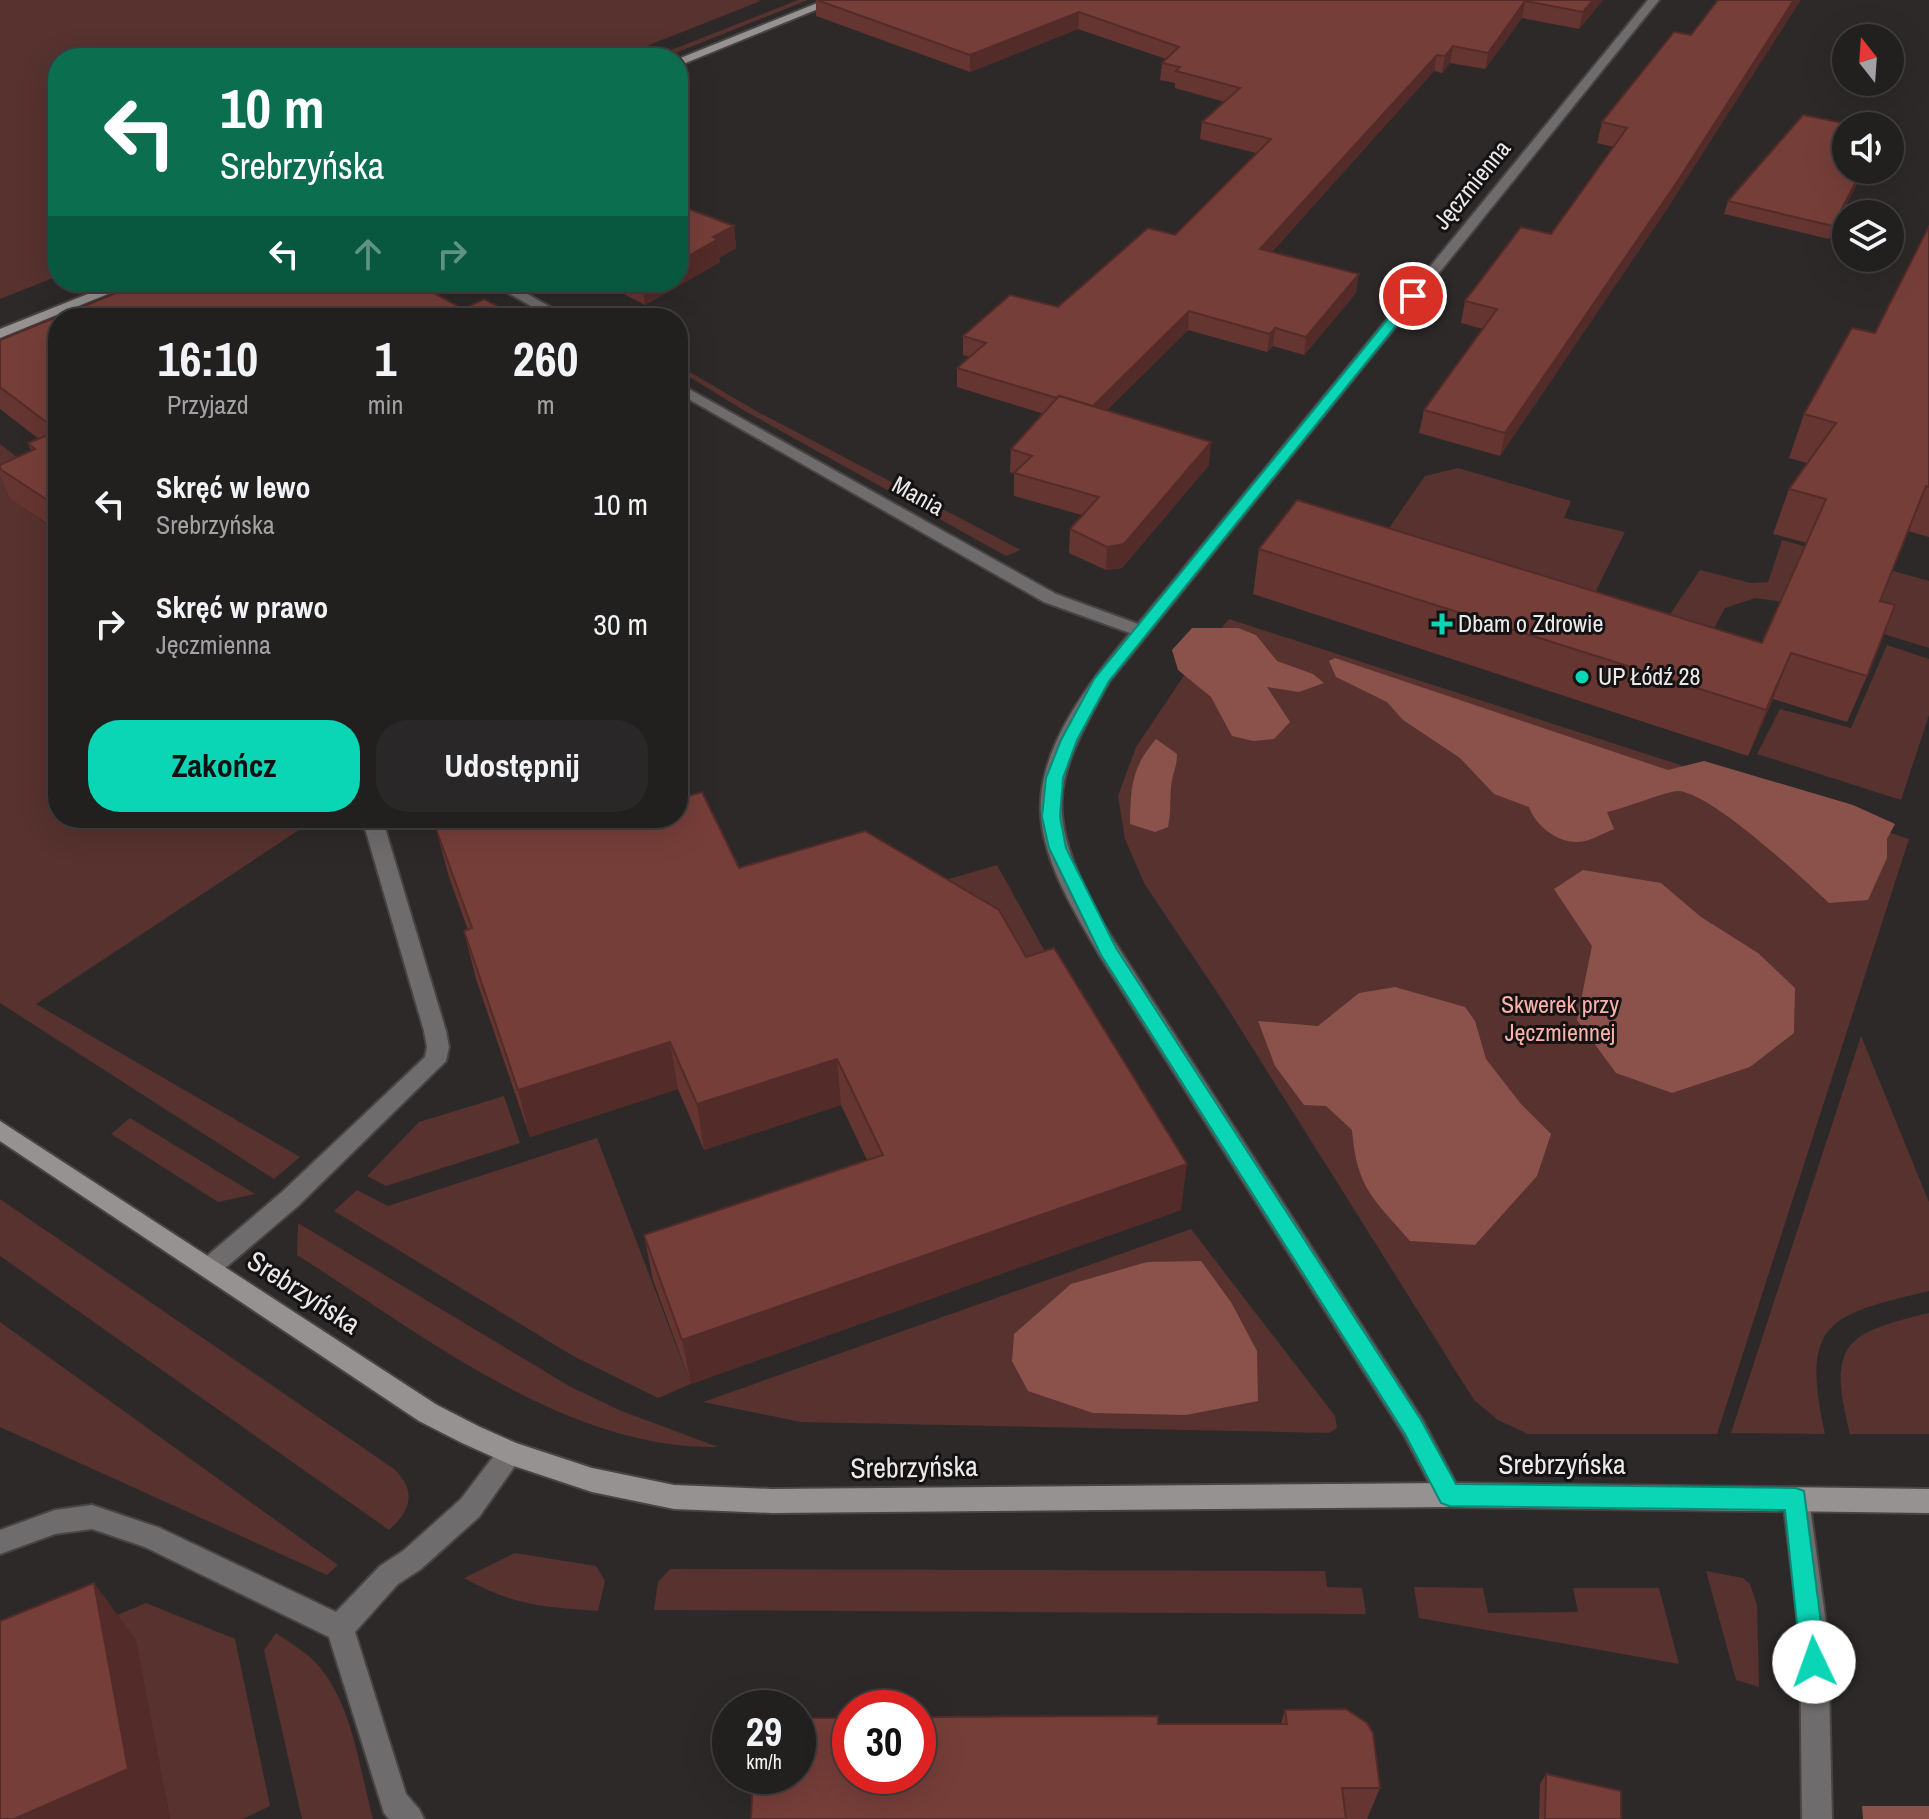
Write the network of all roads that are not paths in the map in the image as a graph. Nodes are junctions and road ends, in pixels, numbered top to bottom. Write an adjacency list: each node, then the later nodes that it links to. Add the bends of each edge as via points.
1 (835, 0): 3 (street)
2 (1654, 0): 11 (street, Jęczmienna)
3 (688, 59)
4 (105, 292): 6 (street)
5 (515, 292): 7 (street)
6 (65, 308)
7 (544, 308)
8 (48, 315): 9 (street)
9 (0, 334)
10 (688, 393): 11 (street, Mania, via 1050,598)
11 (1141, 631): 16 (street, Jęczmienna, via 1102,679 1059,765 1051,817 1058,848 1108,950 1413,1427)
12 (375, 828): 14 (street, via 435,1031 435,1061)
13 (0, 1130): 14 (street, Srebrzyńska)
14 (209, 1268): 15 (street, Srebrzyńska, via 428,1413)
15 (511, 1453): 16 (street, Srebrzyńska, via 592,1480 660,1494 758,1501); 20 (street, via 470,1508 389,1575)
16 (1449, 1495): 17 (street, Srebrzyńska)
17 (1796, 1499): 18 (street, Srebrzyńska); 22 (street, via 1814,1638)
18 (1929, 1501)
19 (0, 1542): 20 (street, via 55,1522 92,1517 151,1537)
20 (340, 1628): 21 (street, via 394,1803)
21 (409, 1819)
22 (1817, 1819)

